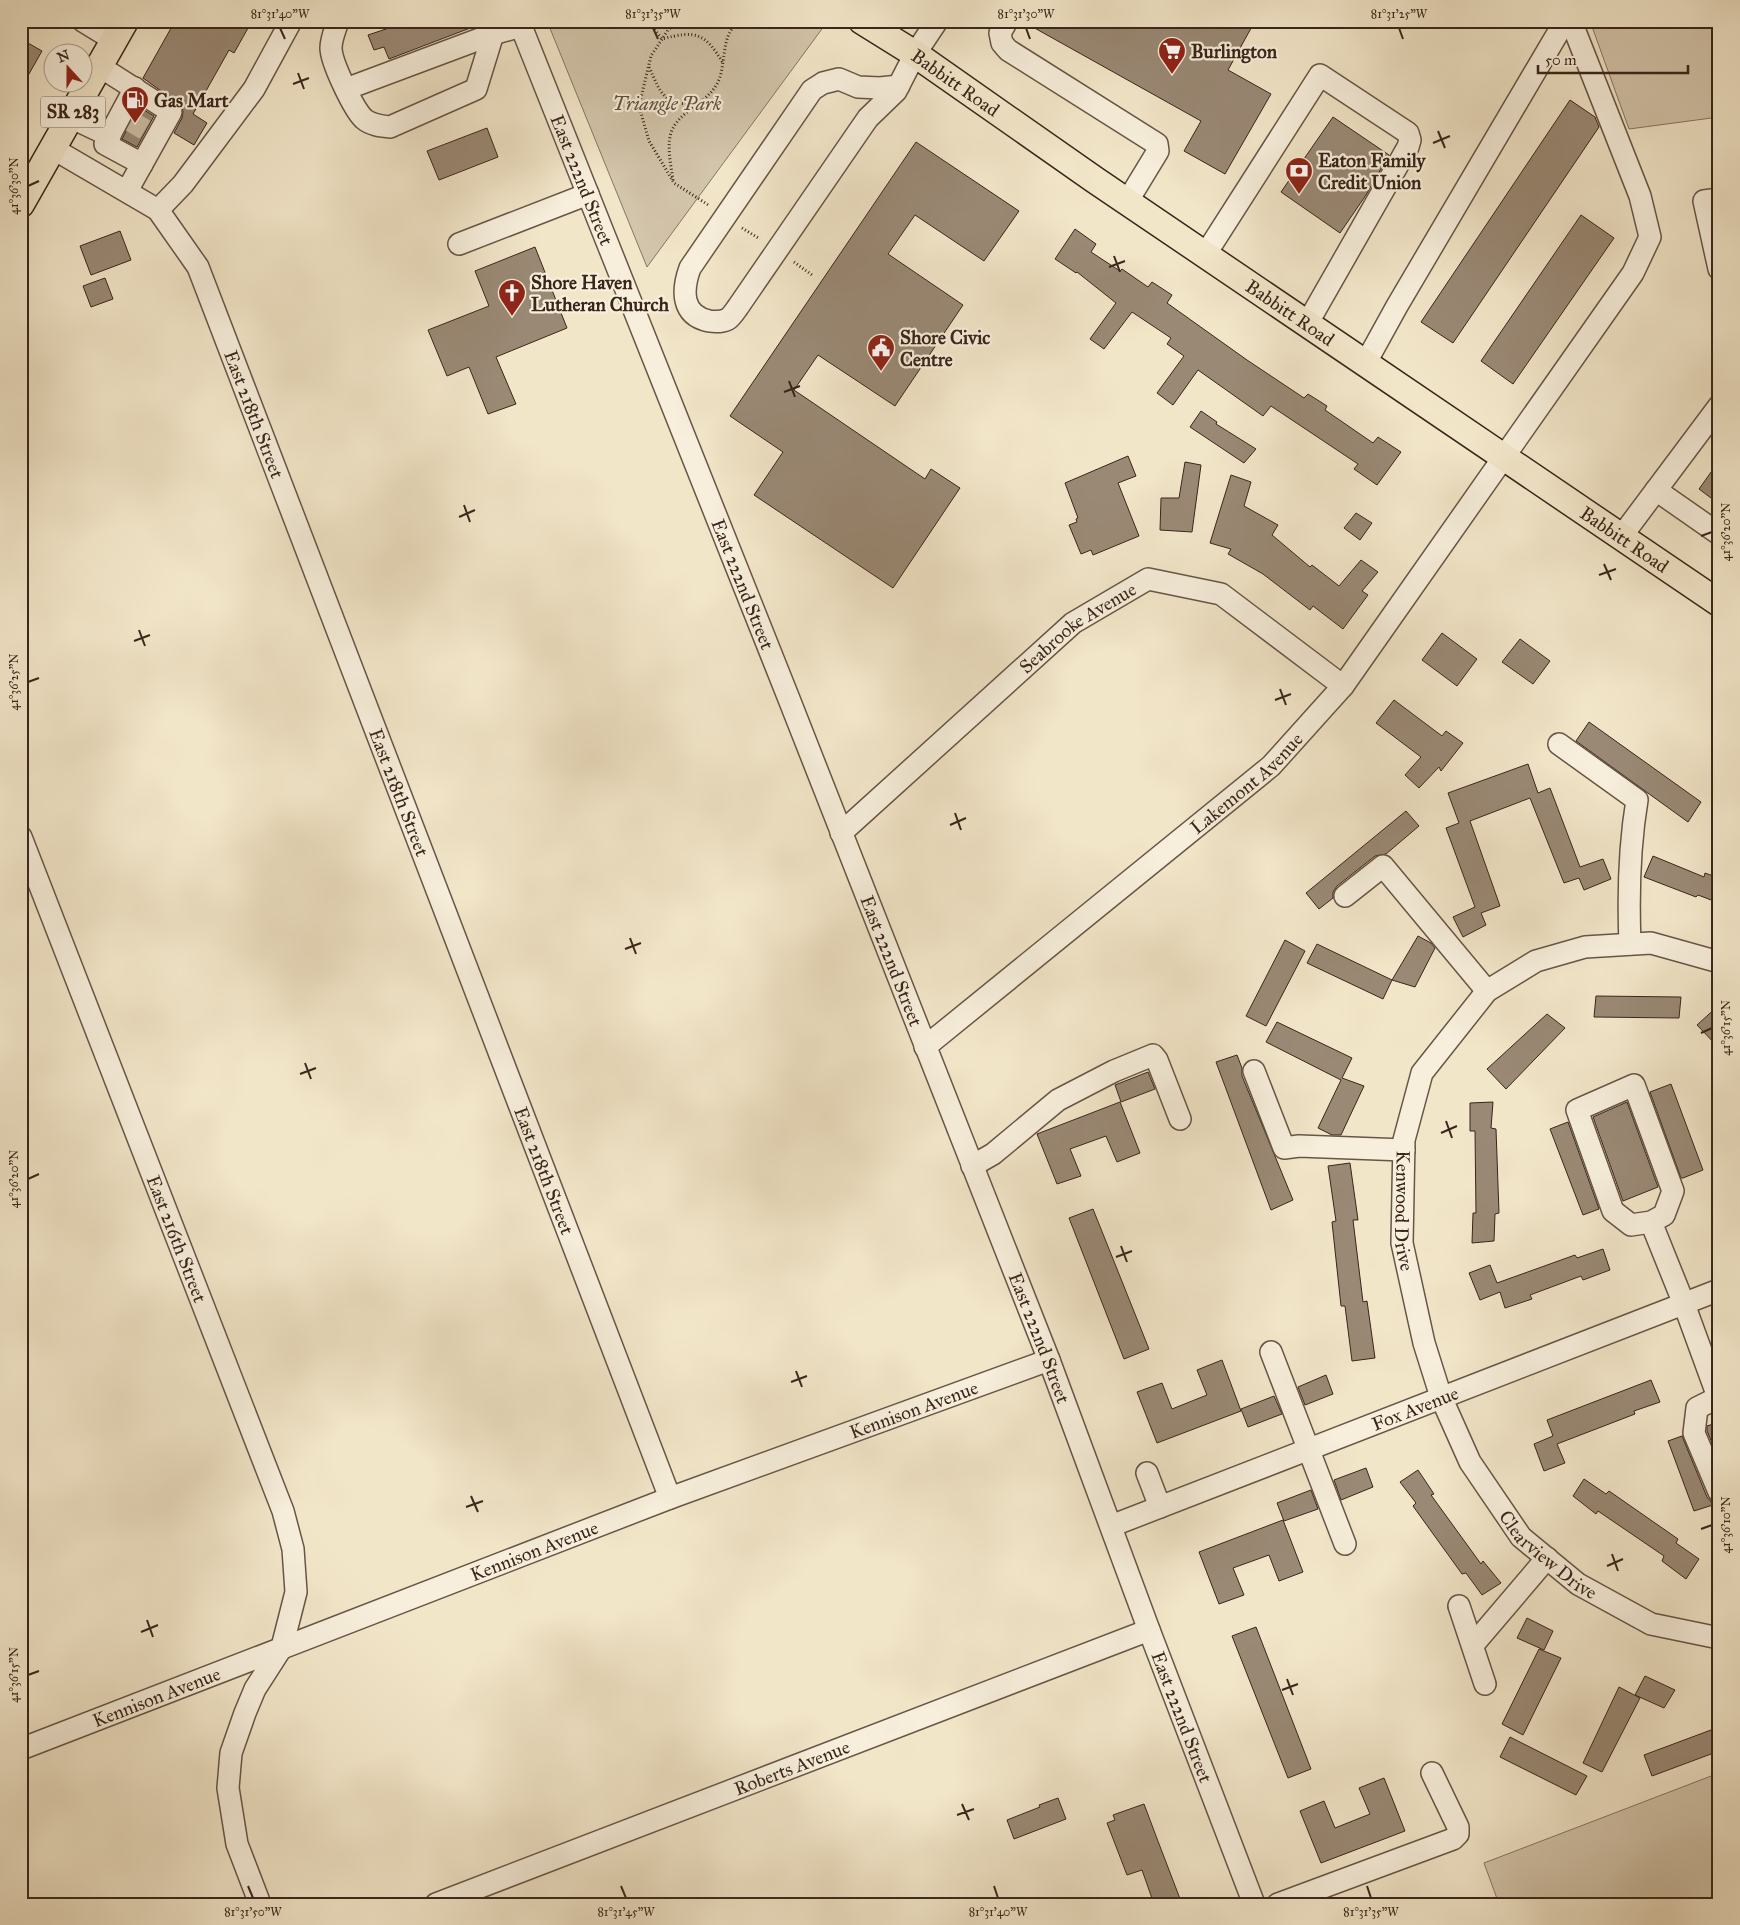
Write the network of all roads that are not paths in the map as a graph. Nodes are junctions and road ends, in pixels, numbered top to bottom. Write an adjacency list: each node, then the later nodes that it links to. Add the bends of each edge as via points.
1 (83, 21): 10 (street)
2 (292, 21): 26 (street, via 254,89 183,184)
3 (338, 21): 16 (street, via 331,49)
4 (862, 21): 12 (main road, Babbitt Road)
5 (937, 21): 12 (street)
6 (1006, 21): 24 (street, via 1000,33 1008,50 1157,144 1158,151)
7 (1565, 21): 31 (street)
8 (1571, 21): 33 (street, Lakemont Avenue, via 1640,196 1650,237 1632,273)
9 (520, 24): 11 (street); 22 (street, East 222nd Street)
10 (119, 31): 13 (main road, SR 283)
11 (493, 34): 16 (street); 16 (street, via 476,90 390,127 363,118)
12 (915, 54): 14 (street); 24 (main road, Babbitt Road)
13 (99, 66): 15 (street); 17 (main road, SR 283)
14 (898, 86): 14 (street, via 868,118 728,319 715,322 698,319 684,297 690,268 812,90 823,82 839,79 858,87)
15 (136, 88): 18 (street, via 124,117); 20 (street, via 171,112 154,136)
16 (346, 89)
17 (70, 117): 18 (street); 19 (main road, SR 283)
18 (110, 136): 20 (street, via 105,144)
19 (52, 148): 21 (street, East 218th Street); 25 (main road, SR 283)
20 (142, 164): 21 (street)
21 (126, 191): 26 (street, East 218th Street)
22 (588, 194): 27 (street); 40 (street, East 222nd Street)
23 (1719, 199): 29 (street, via 1704,202)
24 (1127, 202): 28 (main road, Babbitt Road)
25 (21, 204)
26 (158, 210): 61 (street, East 218th Street, via 198,267)
27 (459, 244)
28 (1205, 255): 30 (main road, Babbitt Road); 30 (street, via 1320,75 1408,133 1408,147)
29 (1719, 270)
30 (1307, 324): 31 (main road, Babbitt Road)
31 (1365, 364): 33 (main road, Babbitt Road)
32 (1719, 406): 34 (street)
33 (1502, 457): 36 (main road, Babbitt Road); 38 (street, Lakemont Avenue)
34 (1656, 490): 35 (street); 36 (street)
35 (1719, 534)
36 (1621, 537): 37 (main road, Babbitt Road)
37 (1719, 603)
38 (1343, 686): 40 (street, Seabrooke Avenue, via 1221,594 1148,580 1073,623); 46 (street, Lakemont Avenue, via 1271,766)
39 (1559, 744): 43 (street, via 1637,800 1631,834)
40 (841, 833): 46 (street, East 222nd Street)
41 (21, 837): 70 (street, East 216th Street, via 283,1511 293,1549 296,1592)
42 (1345, 896): 45 (street, via 1383,866)
43 (1630, 944): 44 (street, Kenwood Drive, via 1651,943); 45 (street, Kenwood Drive, via 1585,946 1536,961)
44 (1719, 962)
45 (1486, 991): 49 (street, Kenwood Drive, via 1422,1073)
46 (925, 1047): 50 (street, East 222nd Street)
47 (1254, 1071): 49 (street, via 1284,1148)
48 (1180, 1119): 50 (street, via 1157,1060 1152,1055 1064,1096 993,1154)
49 (1404, 1150): 56 (street, Kenwood Drive, via 1402,1243 1424,1343)
50 (972, 1166): 55 (street, East 222nd Street)
51 (1651, 1222): 51 (street, via 1664,1215 1673,1191 1634,1085 1577,1110 1613,1212 1631,1225); 53 (street)
52 (1719, 1290): 53 (street, Fox Avenue)
53 (1684, 1304): 56 (street, Fox Avenue); 57 (street)
54 (1271, 1352): 58 (street)
55 (1049, 1360): 61 (street, Kennison Avenue); 63 (street, East 222nd Street)
56 (1441, 1397): 58 (street, Fox Avenue); 65 (street, Clearview Drive, via 1470,1462 1522,1537)
57 (1718, 1397): 60 (street, via 1697,1408 1694,1432)
58 (1308, 1449): 62 (street, Fox Avenue); 64 (street)
59 (1147, 1474): 62 (street)
60 (1719, 1492)
61 (670, 1498): 70 (street, Kennison Avenue)
62 (1160, 1507): 63 (street, Fox Avenue)
63 (1111, 1526): 67 (street, East 222nd Street)
64 (1345, 1544)
65 (1547, 1558): 68 (street, Clearview Drive, via 1578,1584 1651,1624 1714,1638); 69 (street)
66 (1458, 1606): 69 (street)
67 (1149, 1630): 75 (street, Roberts Avenue); 76 (street, East 222nd Street)
68 (1719, 1636)
69 (1473, 1645): 71 (street)
70 (282, 1648): 72 (street, Kennison Avenue); 74 (street, East 216th Street, via 255,1689 231,1752 228,1788 237,1844)
71 (1485, 1684)
72 (21, 1750)
73 (1432, 1773): 77 (street, via 1458,1827 1458,1834 1453,1839)
74 (260, 1904)
75 (436, 1904)
76 (1254, 1904)
77 (1278, 1904)

